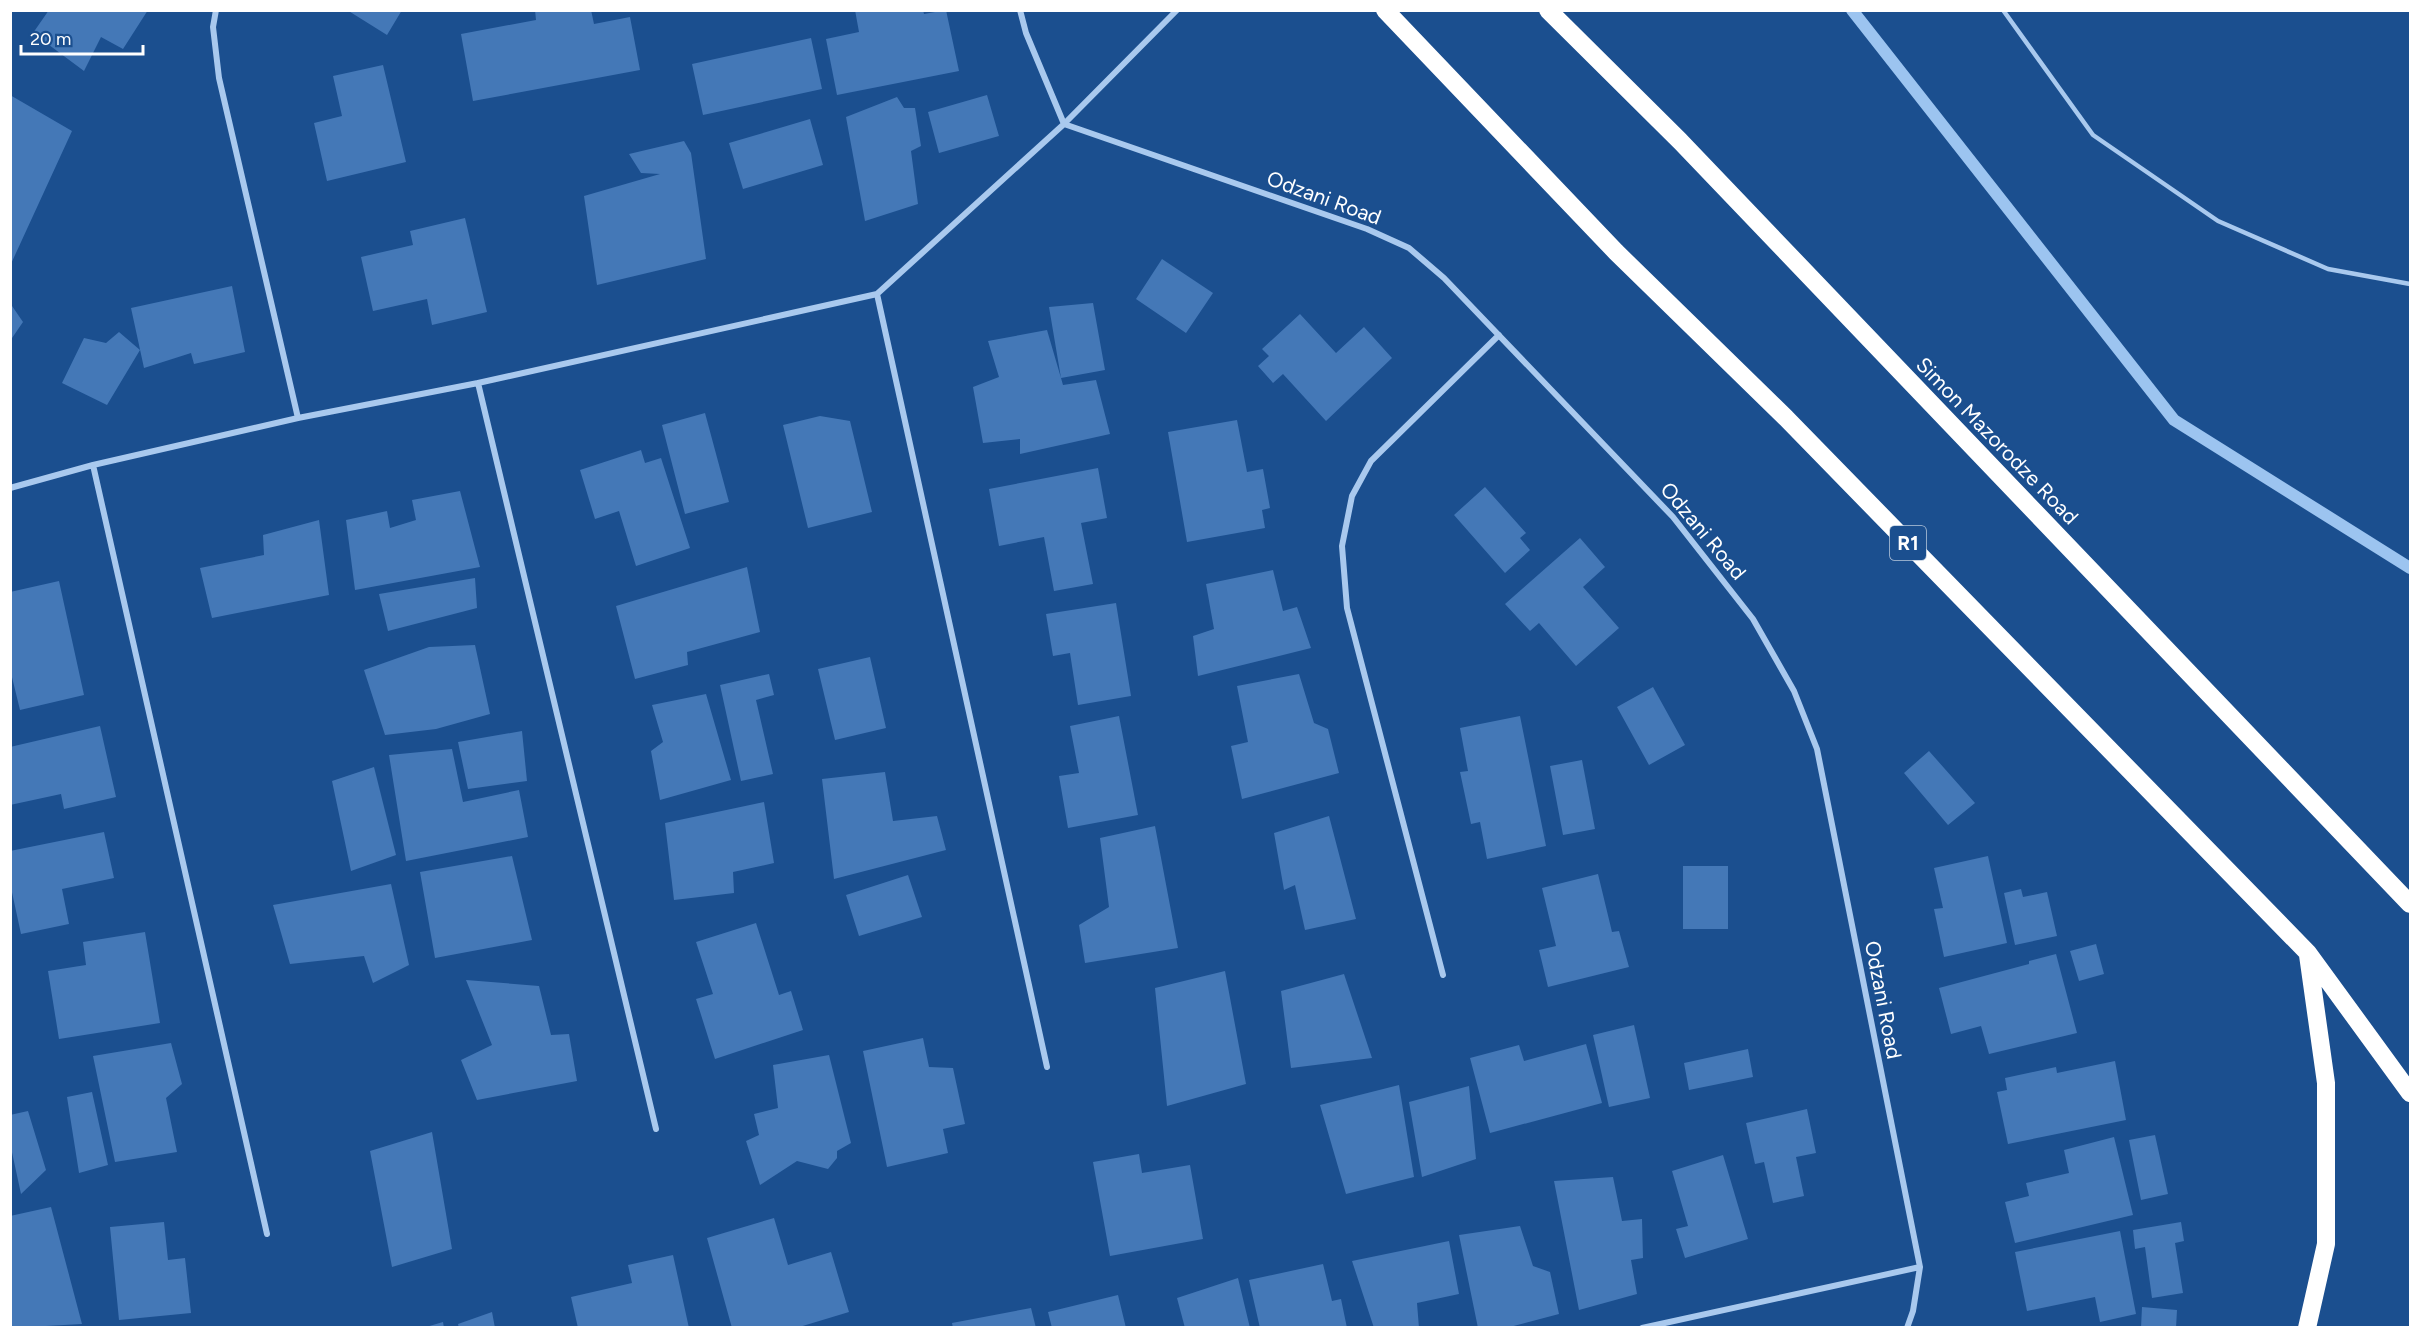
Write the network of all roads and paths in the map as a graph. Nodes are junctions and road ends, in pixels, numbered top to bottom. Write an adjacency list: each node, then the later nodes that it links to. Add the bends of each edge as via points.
1 (216, 10): 12 (street, via 213,27 219,78)
2 (1020, 10): 7 (street)
3 (1177, 10): 7 (street)
4 (1385, 10): 16 (highway, R1, via 1616,252 1786,418)
5 (1548, 10): 15 (highway, Simon Mazorodze Road, via 1680,141)
6 (2003, 10): 8 (lane, via 2093,135 2218,221 2328,269)
7 (1064, 124): 9 (street); 10 (street, Odzani Road, via 1367,229 1409,248)
8 (2410, 284)
9 (877, 294): 11 (street); 18 (street)
10 (1499, 335): 17 (street, via 1371,461 1352,496 1342,546 1347,608); 22 (street, Odzani Road, via 1673,517 1753,619 1794,691 1817,748)
11 (478, 383): 12 (street); 20 (street)
12 (298, 418): 13 (street)
13 (93, 465): 14 (street); 21 (street)
14 (10, 488)
15 (2410, 904)
16 (2308, 953): 19 (highway, R1); 25 (highway, via 2326,1083 2326,1244)
17 (1443, 975)
18 (1047, 1067)
19 (2410, 1093)
20 (656, 1129)
21 (267, 1234)
22 (1920, 1267): 23 (street); 24 (street)
23 (1642, 1328)
24 (1907, 1328)
25 (2307, 1328)

